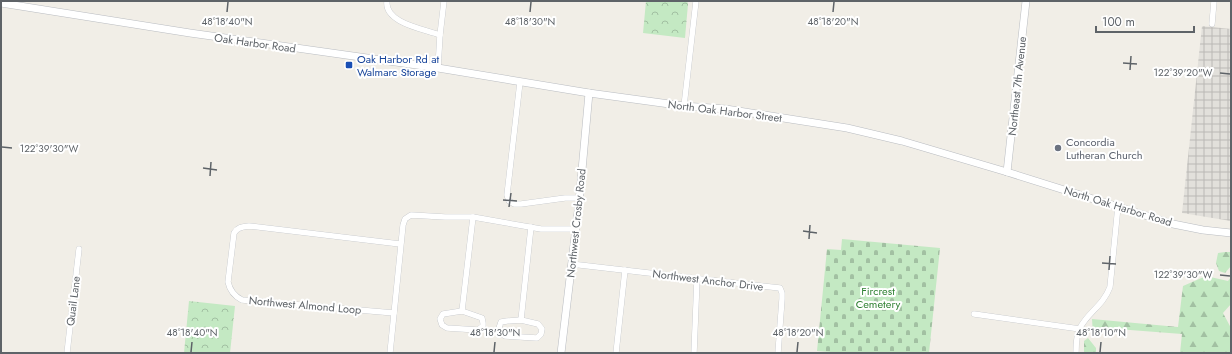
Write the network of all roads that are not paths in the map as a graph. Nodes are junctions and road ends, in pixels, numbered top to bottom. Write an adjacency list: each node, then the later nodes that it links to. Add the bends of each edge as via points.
1 (387, 1): 8 (street, via 389,11 396,20)
2 (444, 1): 8 (street)
3 (696, 1): 12 (street)
4 (1026, 1): 13 (street, Northeast 7th Avenue)
5 (1214, 1): 7 (street)
6 (1, 2): 9 (street, Oak Harbor Road, via 190,33)
7 (1212, 24)
8 (440, 35): 9 (street)
9 (438, 68): 10 (street, North Oak Harbor Street)
10 (520, 82): 11 (street, North Oak Harbor Street); 14 (street, via 507,195 509,201 521,204)
11 (589, 93): 12 (street, North Oak Harbor Street); 14 (street, Northwest Crosby Road)
12 (684, 106): 13 (street, North Oak Harbor Street, via 726,109 847,128 902,141)
13 (1007, 172): 15 (street, North Oak Harbor Road)
14 (579, 198): 18 (street, Northwest Crosby Road)
15 (1118, 206): 19 (street, North Oak Harbor Road, via 1173,224); 29 (street, via 1110,287 1106,297)
16 (473, 217): 17 (street); 20 (street, via 411,215 405,219); 25 (street)
17 (531, 227): 18 (street); 28 (street)
18 (575, 229): 22 (street, Northwest Crosby Road)
19 (1231, 233)
20 (400, 244): 26 (street); 26 (street, Northwest Almond Loop, via 242,227 237,229 232,240 228,282 235,296 242,300)
21 (79, 249): 30 (street, Quail Lane)
22 (571, 264): 23 (street, Northwest Anchor Drive); 32 (street, Northwest Crosby Road)
23 (625, 270): 24 (street, Northwest Anchor Drive); 33 (street)
24 (696, 279): 34 (street); 35 (street, Northwest Anchor Drive, via 780,288 782,299)
25 (462, 311): 25 (street, via 443,314 440,319 442,325 447,328 481,328 482,318)
26 (394, 313): 31 (street)
27 (974, 314): 29 (street)
28 (521, 320): 28 (street, via 501,322 500,333 505,336 537,338 541,334 542,329 538,324)
29 (1080, 328): 36 (street)
30 (67, 353)
31 (390, 353)
32 (561, 353)
33 (616, 353)
34 (694, 353)
35 (778, 353)
36 (1076, 353)

